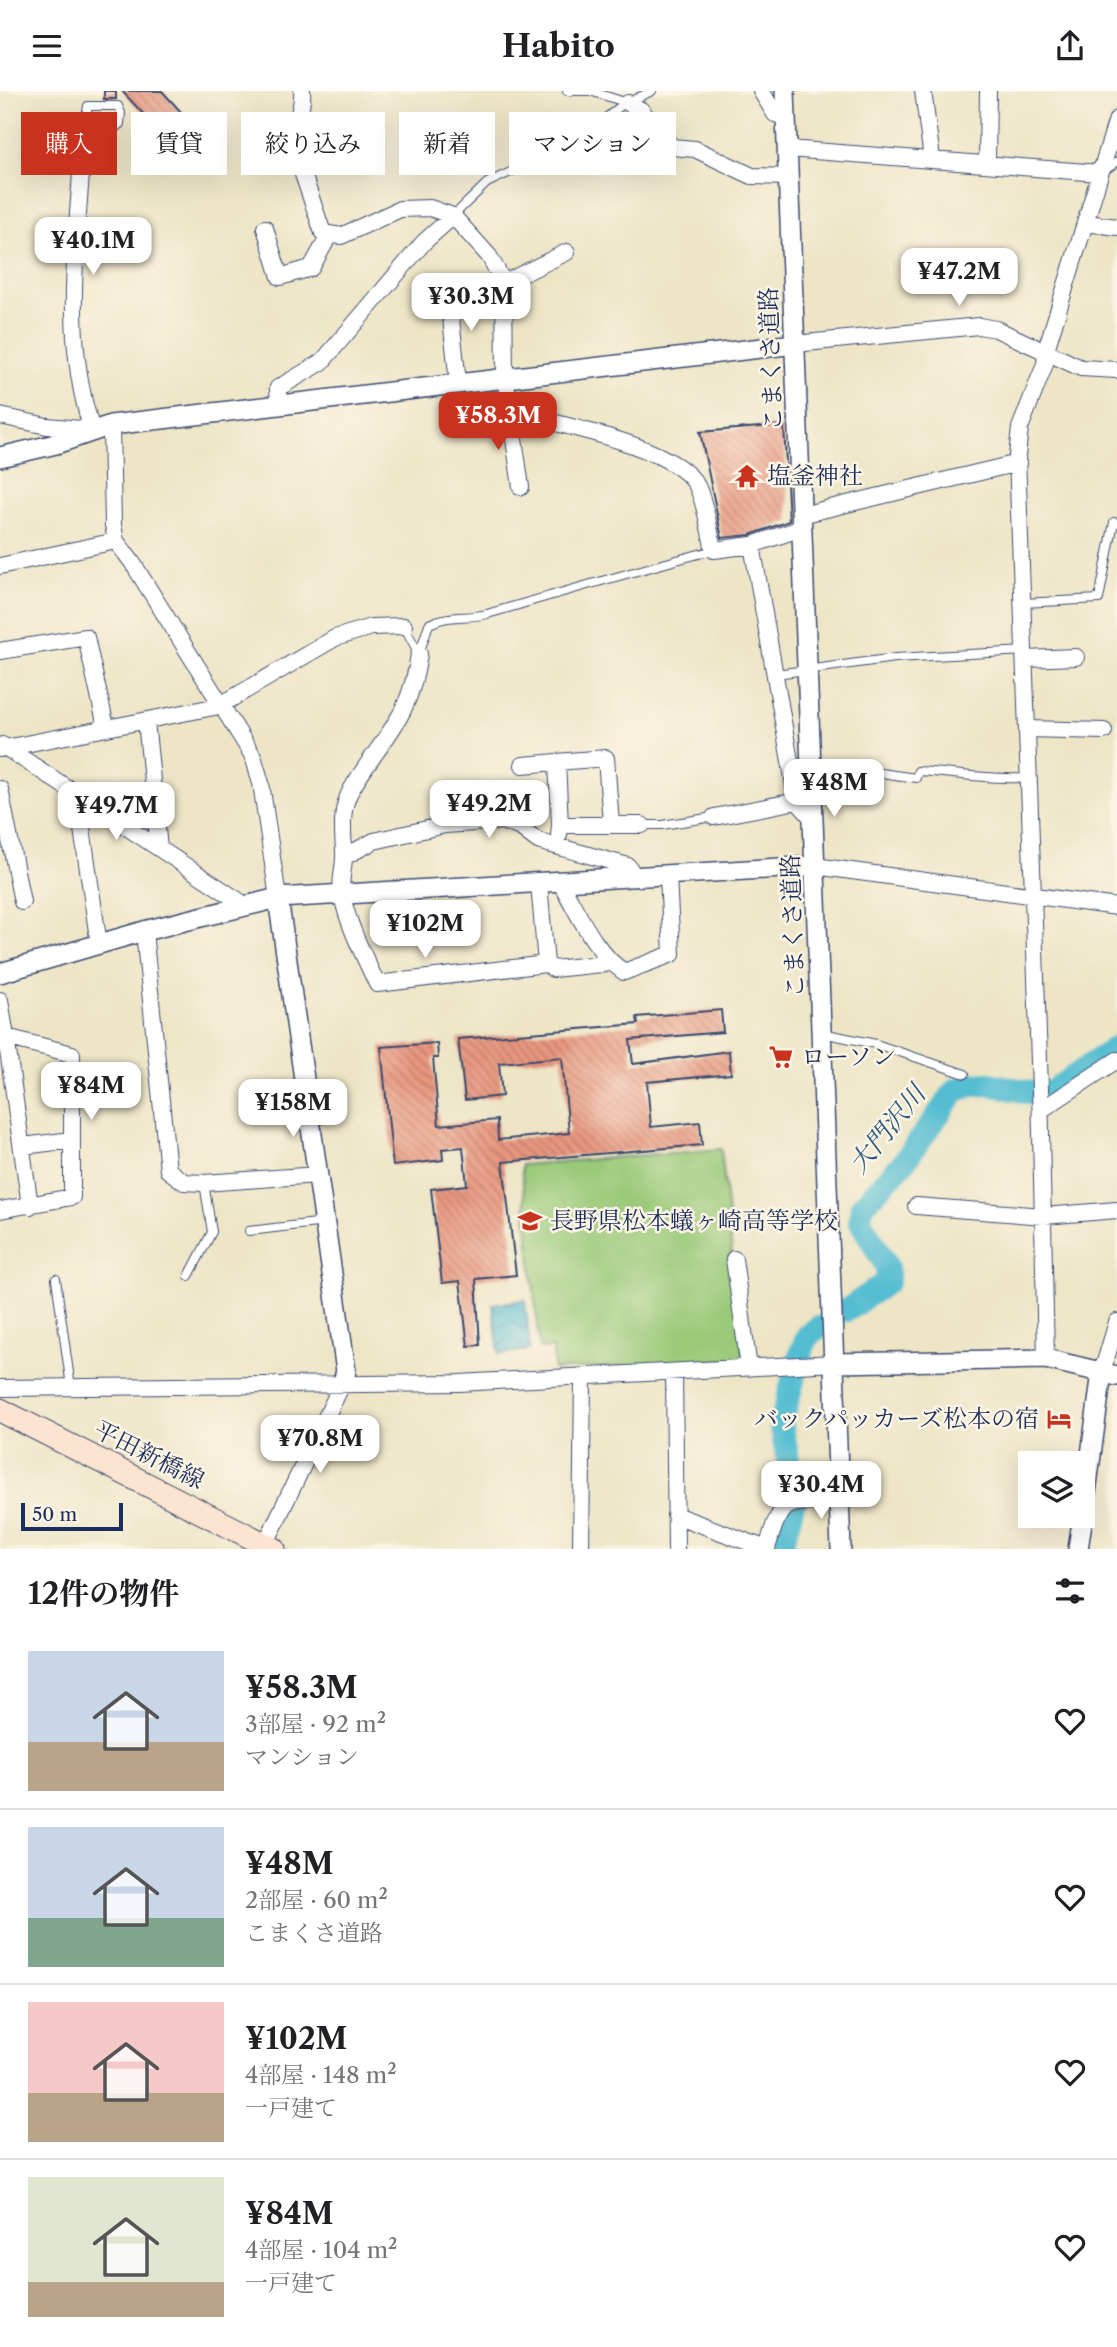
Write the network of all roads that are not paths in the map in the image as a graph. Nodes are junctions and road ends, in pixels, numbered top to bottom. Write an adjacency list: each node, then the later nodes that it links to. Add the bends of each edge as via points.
1 (302, 91): 24 (street, via 292,142 323,233)
2 (567, 91): 3 (lane)
3 (589, 91): 9 (lane)
4 (652, 91): 9 (lane)
5 (761, 91): 10 (street, via 775,114)
6 (785, 91): 10 (street, こまくさ道路)
7 (923, 91): 14 (street)
8 (988, 91): 16 (street)
9 (628, 103): 19 (street, via 641,110 672,147 695,149 752,176); 20 (lane, via 577,141 487,183)
10 (787, 117): 13 (street, こまくさ道路)
11 (1117, 119): 17 (street)
12 (84, 128): 12 (lane, via 88,106 118,106 122,118 115,128)
13 (788, 149): 14 (street); 19 (street, こまくさ道路)
14 (932, 159): 16 (street)
15 (1117, 162): 17 (lane)
16 (987, 163): 17 (street)
17 (1100, 173): 21 (street)
18 (81, 175): 36 (street, via 72,312 84,405)
19 (788, 177): 27 (street, こまくさ道路)
20 (453, 216): 24 (street, via 430,208 400,209 341,236); 26 (street, via 489,256); 32 (street, via 424,242 322,362 278,387)
21 (1086, 223): 22 (street); 28 (street)
22 (1117, 227)
23 (265, 228): 24 (street, via 280,277 311,268)
24 (329, 236)
25 (567, 252): 26 (street)
26 (505, 291): 30 (street); 31 (street, via 450,309)
27 (795, 344): 28 (street, via 979,326); 30 (street); 40 (street, こまくさ道路)
28 (1046, 350): 29 (street, via 1081,368); 38 (street, via 1020,428)
29 (1117, 370)
30 (505, 377): 31 (street); 33 (street)
31 (458, 383): 32 (street)
32 (279, 406): 36 (street)
33 (511, 413): 35 (lane); 39 (street)
34 (0, 416): 36 (street, via 47,426)
35 (544, 420): 44 (street, via 600,435 675,464 697,486)
36 (101, 427): 37 (street); 42 (street)
37 (0, 457)
38 (1017, 463): 40 (street); 46 (street)
39 (521, 487)
40 (802, 521): 43 (street); 52 (street, こまくさ道路)
41 (1117, 523): 46 (lane, via 1099,599)
42 (116, 541): 45 (street); 54 (street)
43 (752, 545): 44 (street); 53 (street)
44 (715, 550): 49 (lane, via 483,615 441,617 429,624)
45 (0, 566)
46 (1023, 603): 50 (street)
47 (404, 626): 49 (lane); 54 (street, via 372,627 335,638)
48 (0, 651): 56 (street, via 86,637)
49 (419, 654): 74 (street, via 415,687 399,721 345,803)
50 (1026, 655): 51 (street); 52 (lane, via 920,656); 57 (street)
51 (1076, 657)
52 (807, 669): 53 (lane); 62 (street, こまくさ道路)
53 (776, 674): 66 (street)
54 (219, 706): 55 (street); 82 (street, via 253,756)
55 (146, 721): 56 (street); 73 (street)
56 (106, 727): 59 (street)
57 (1028, 729): 58 (street); 63 (street)
58 (1104, 731)
59 (2, 747): 65 (street)
60 (557, 762): 61 (street); 69 (street, via 606,758); 70 (street)
61 (523, 765)
62 (813, 778): 63 (lane, via 859,770 916,778 918,771 971,774 991,780); 68 (street, こまくさ道路)
63 (1029, 778): 81 (street)
64 (0, 789): 83 (street)
65 (82, 798): 73 (street); 87 (street, via 79,807)
66 (797, 801): 67 (street); 68 (street)
67 (714, 817): 71 (lane)
68 (814, 820): 75 (street, こまくさ道路)
69 (611, 824): 70 (street); 71 (street)
70 (559, 825): 72 (street)
71 (642, 825)
72 (559, 847): 74 (street, via 502,821 445,825 374,841); 77 (street, via 628,866)
73 (159, 848): 84 (street)
74 (344, 857): 80 (street)
75 (815, 866): 76 (street); 81 (street); 92 (street, こまくさ道路)
76 (668, 876): 77 (street); 88 (street, via 673,954 624,972)
77 (635, 877): 78 (street)
78 (560, 882): 79 (street); 88 (street)
79 (538, 883): 80 (street); 89 (street)
80 (341, 893): 82 (street); 89 (street, via 377,984)
81 (1033, 895): 85 (street); 96 (street)
82 (278, 898): 84 (street); 99 (street)
83 (22, 902)
84 (245, 905): 86 (street)
85 (1117, 907)
86 (144, 931): 87 (street); 100 (street, via 169,1170 184,1182)
87 (99, 944): 90 (street)
88 (611, 963): 89 (street, via 553,969)
89 (546, 964)
90 (0, 973)
91 (0, 1000): 93 (street)
92 (822, 1033): 95 (lane, via 876,1044); 113 (street, こまくさ道路)
93 (6, 1037): 97 (street, via 72,1053); 98 (street)
94 (1117, 1060): 96 (street)
95 (965, 1074)
96 (1041, 1099): 105 (street)
97 (72, 1140): 98 (street); 101 (street, via 72,1197)
98 (23, 1146): 101 (street)
99 (318, 1175): 100 (street); 106 (street)
100 (204, 1183): 109 (lane, via 212,1232)
101 (30, 1206): 103 (street)
102 (916, 1206): 105 (street)
103 (0, 1210)
104 (1117, 1210): 105 (street)
105 (1044, 1216): 112 (street)
106 (324, 1222): 107 (lane); 118 (street)
107 (249, 1231)
108 (734, 1259): 114 (street)
109 (189, 1276)
110 (55, 1279): 119 (lane)
111 (1117, 1322): 116 (street)
112 (1046, 1359): 113 (street); 116 (street)
113 (835, 1363): 114 (street); 123 (street, こまくさ道路)
114 (749, 1368): 115 (street)
115 (674, 1373): 117 (street); 124 (street)
116 (1109, 1374): 122 (street)
117 (583, 1377): 118 (street); 127 (street)
118 (344, 1382): 119 (street); 126 (street)
119 (71, 1387): 120 (street)
120 (0, 1388)
121 (0, 1410): 126 (main road, 平田新橋線)
122 (1095, 1451)
123 (839, 1502): 129 (street, via 794,1505 777,1513); 130 (street, こまくさ道路)
124 (675, 1515): 128 (street); 129 (street)
125 (1081, 1528): 131 (street)
126 (268, 1548)
127 (581, 1549)
128 (676, 1549)
129 (767, 1549)
130 (841, 1549)
131 (1078, 1549)

